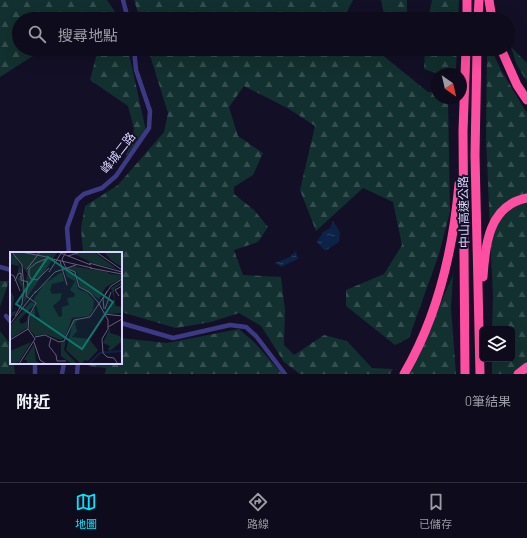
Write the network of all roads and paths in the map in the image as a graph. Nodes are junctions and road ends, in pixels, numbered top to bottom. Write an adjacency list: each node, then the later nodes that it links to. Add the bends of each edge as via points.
1 (123, 0): 5 (street)
2 (467, 0): 6 (highway)
3 (479, 0): 7 (highway)
4 (489, 0): 8 (highway)
5 (126, 12)
6 (467, 12)
7 (478, 12)
8 (491, 12)
9 (135, 56): 16 (street, 峰城二路, via 136,70 150,111 149,128 116,176 102,188 84,194 77,200 68,228)
10 (466, 56): 14 (highway, 中山高速公路)
11 (477, 56): 21 (highway, 中山高速公路, via 475,155)
12 (504, 56): 13 (highway)
13 (527, 100)
14 (463, 131): 31 (highway, via 450,257 420,343); 32 (highway, 中山高速公路)
15 (527, 198): 21 (highway, via 517,200 500,214 489,234 485,249)
16 (69, 252)
17 (0, 266): 18 (street)
18 (10, 270)
19 (6, 316): 20 (street)
20 (10, 321)
21 (479, 321): 33 (highway, 中山高速公路)
22 (122, 323): 30 (street, via 173,338 230,325 246,327)
23 (36, 364): 27 (street)
24 (64, 364): 28 (street)
25 (78, 364): 29 (street)
26 (527, 367): 34 (highway)
27 (35, 374)
28 (62, 374)
29 (77, 374)
30 (285, 374)
31 (404, 374)
32 (465, 374)
33 (480, 374)
34 (518, 374)

